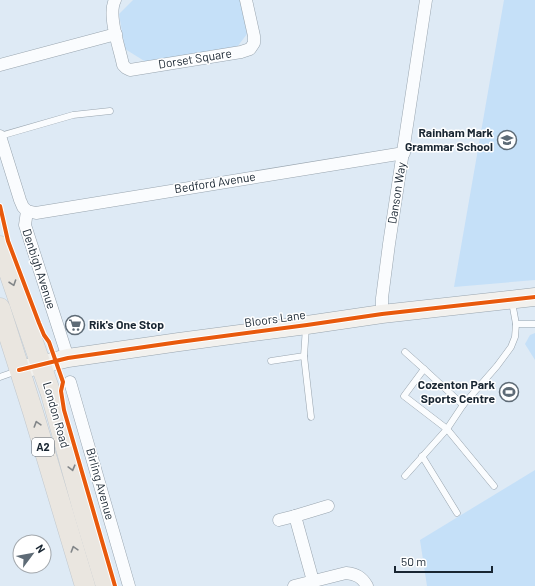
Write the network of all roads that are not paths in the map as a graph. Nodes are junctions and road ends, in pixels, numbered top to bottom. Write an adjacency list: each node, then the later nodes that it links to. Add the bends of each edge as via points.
1 (115, 0): 4 (street, Dorset Square, via 112,14)
2 (246, 0): 4 (street, Dorset Square, via 254,43 250,49 241,52 130,70 123,65)
3 (426, 0): 8 (street, Danson Way)
4 (116, 34): 5 (street)
5 (0, 65)
6 (110, 111): 7 (lane, via 74,115)
7 (0, 136): 9 (street, Denbigh Avenue, via 20,200)
8 (404, 153): 9 (street, Bedford Avenue, via 36,213); 14 (street, Danson Way, via 389,244)
9 (27, 211): 20 (street, Denbigh Avenue, via 25,225)
10 (0, 246): 22 (main road, London Road / A2, one-way to 22)
11 (535, 298): 12 (street, Bloors Lane)
12 (512, 300): 14 (street, Bloors Lane); 15 (lane)
13 (0, 308): 24 (main road, London Road / A2)
14 (382, 314): 17 (street, Bloors Lane)
15 (516, 324): 16 (lane); 27 (lane, via 511,347)
16 (535, 324)
17 (307, 325): 19 (lane); 20 (street, Bloors Lane)
18 (405, 352): 23 (lane)
19 (304, 356): 21 (lane); 28 (lane)
20 (68, 358): 22 (street, Bloors Lane)
21 (271, 361)
22 (41, 364): 24 (street, Bloors Lane); 39 (main road, London Road / A2, one-way to 39)
23 (424, 369): 27 (lane); 29 (lane, via 404,396)
24 (19, 370): 25 (lane); 38 (main road, London Road / A2, one-way to 24)
25 (0, 377)
26 (70, 382): 40 (street, Birling Avenue)
27 (463, 405): 29 (lane)
28 (311, 417)
29 (447, 429): 30 (lane); 32 (lane)
30 (422, 456): 31 (lane); 34 (lane)
31 (405, 476)
32 (494, 486)
33 (328, 506): 35 (street)
34 (457, 514)
35 (295, 516): 36 (street); 37 (street)
36 (279, 520)
37 (313, 581): 41 (street); 42 (street, via 346,573 360,577)
38 (85, 586)
39 (106, 586)
40 (129, 586)
41 (294, 586)
42 (367, 586)

